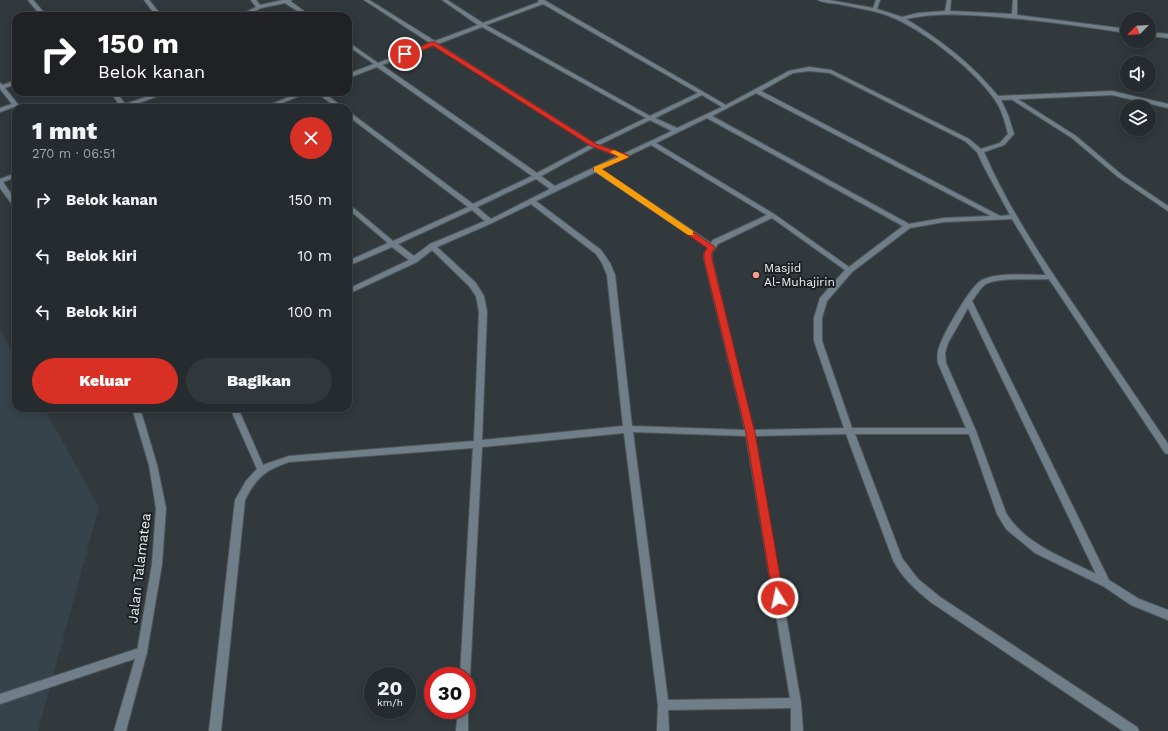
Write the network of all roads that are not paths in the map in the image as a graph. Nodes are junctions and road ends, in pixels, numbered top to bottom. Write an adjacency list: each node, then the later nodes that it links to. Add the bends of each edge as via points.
1 (30, 0): 14 (street)
2 (146, 0): 15 (street)
3 (253, 0): 12 (street)
4 (366, 0): 25 (street)
5 (444, 0): 21 (street)
6 (820, 0): 13 (street)
7 (878, 0): 13 (street)
8 (950, 0): 18 (street)
9 (1015, 0): 19 (street)
10 (288, 1): 12 (street); 17 (street)
11 (542, 1): 21 (street); 32 (street)
12 (259, 7): 16 (street)
13 (875, 9): 20 (street)
14 (40, 12)
15 (156, 12)
16 (249, 12)
17 (303, 12)
18 (947, 12): 19 (street); 20 (street)
19 (1014, 16): 22 (street)
20 (902, 19): 37 (street, via 956,58)
21 (482, 25): 25 (street); 50 (street)
22 (1120, 30)
23 (1156, 35): 24 (street)
24 (1168, 36)
25 (433, 44): 27 (street); 53 (street)
26 (352, 47): 27 (street)
27 (378, 65): 28 (street); 57 (street)
28 (352, 75)
29 (12, 83): 30 (street)
30 (1, 86): 39 (street)
31 (758, 91): 46 (street); 54 (street, via 791,72 809,69 831,72 967,140); 67 (street)
32 (702, 93): 46 (street); 50 (street)
33 (116, 96): 40 (street)
34 (156, 96): 41 (street)
35 (296, 96): 42 (street)
36 (324, 96): 43 (street)
37 (997, 98): 38 (street); 54 (street, via 1011,134 1006,142 998,147)
38 (1013, 98): 44 (street, via 1112,93); 65 (street, via 1074,137 1120,176)
39 (15, 104)
40 (123, 104)
41 (133, 104)
42 (275, 104)
43 (336, 104)
44 (1168, 106)
45 (12, 107): 47 (street)
46 (726, 107): 49 (street)
47 (0, 110)
48 (352, 116): 63 (street)
49 (708, 116): 51 (street); 70 (street)
50 (650, 118): 51 (street); 53 (street)
51 (678, 131): 52 (street)
52 (651, 143): 55 (street); 66 (street)
53 (594, 145): 55 (street); 57 (street)
54 (980, 151): 68 (street)
55 (625, 157): 56 (street)
56 (597, 169): 60 (street); 73 (street)
57 (536, 176): 60 (street); 63 (street)
58 (12, 177): 59 (street)
59 (0, 182): 61 (street)
60 (556, 189): 62 (street)
61 (12, 198)
62 (532, 202): 69 (street); 82 (street, via 599,252 606,263 611,275)
63 (473, 207): 69 (street); 71 (street)
64 (352, 209): 71 (street)
65 (1168, 209)
66 (772, 215): 73 (street, via 722,238); 76 (street)
67 (998, 217): 68 (street); 70 (street, via 944,220)
68 (1014, 217): 77 (street)
69 (490, 222): 72 (street)
70 (908, 226): 76 (street)
71 (393, 244): 74 (street); 75 (street)
72 (432, 246): 74 (street); 86 (street, via 472,284 480,296 483,312)
73 (711, 247): 85 (street, via 708,259)
74 (414, 260): 78 (street)
75 (352, 262)
76 (849, 270): 83 (street, via 823,300 818,318 818,341)
77 (1051, 277): 79 (street, via 989,280 980,285); 87 (street)
78 (352, 290)
79 (968, 301): 84 (street, via 941,353 942,364); 89 (street)
80 (137, 412): 91 (street, Jalan Talamatea, via 153,465 161,508 157,564)
81 (236, 412): 88 (street)
82 (628, 430): 85 (street); 86 (street); 95 (street)
83 (849, 431): 84 (street); 85 (street); 102 (street, via 898,560 916,585)
84 (972, 431): 89 (street, via 1002,514 1009,526 1038,550)
85 (750, 433): 94 (street)
86 (478, 444): 88 (street, via 289,459); 92 (street)
87 (1168, 451)
88 (261, 469): 98 (street, via 240,500)
89 (1106, 583): 90 (street, via 1136,602)
90 (1168, 615)
91 (142, 652): 93 (street); 97 (street, Jalan Talamatea)
92 (466, 667)
93 (0, 699)
94 (796, 703): 95 (street); 101 (street)
95 (663, 705): 100 (street)
96 (463, 719): 99 (street)
97 (120, 731)
98 (214, 731)
99 (462, 731)
100 (663, 731)
101 (797, 731)
102 (1133, 731)

